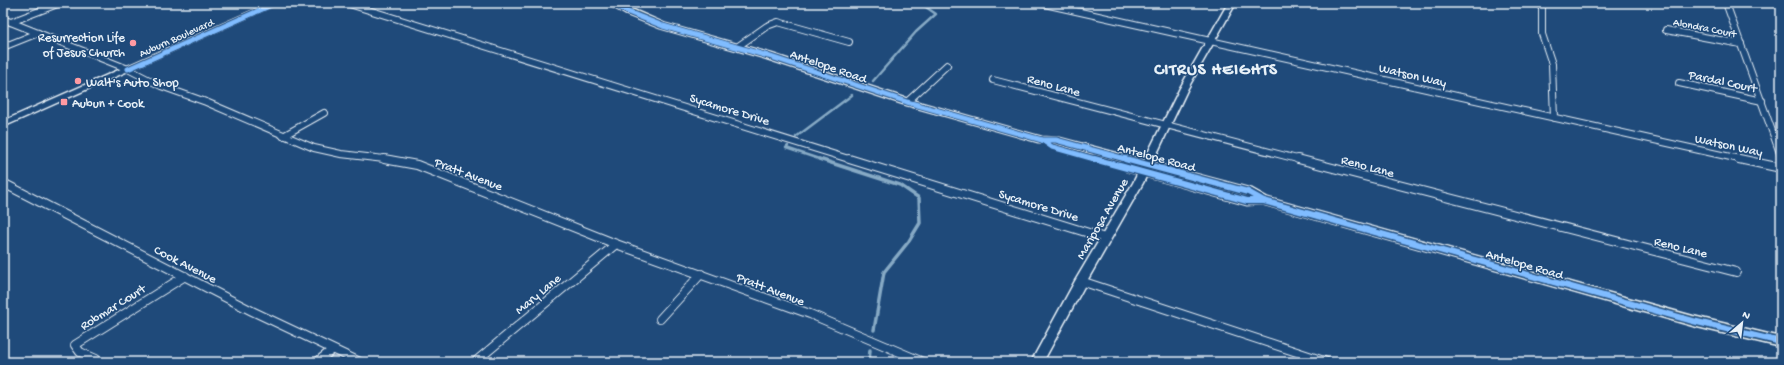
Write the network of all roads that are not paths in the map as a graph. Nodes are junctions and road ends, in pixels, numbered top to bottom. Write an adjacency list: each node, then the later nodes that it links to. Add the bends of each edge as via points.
1 (60, 3): 11 (street)
2 (264, 3): 20 (street, Auburn Boulevard)
3 (276, 3): 20 (street, Auburn Boulevard)
4 (346, 3): 35 (street, Sycamore Drive)
5 (611, 3): 18 (main road, Antelope Road, via 663,26)
6 (1040, 3): 14 (street, Watson Way)
7 (1232, 3): 14 (street, Mariposa Avenue)
8 (1542, 3): 26 (street, via 1542,34 1552,64)
9 (1726, 3): 16 (street)
10 (3, 19): 11 (street, Pratt Avenue)
11 (10, 22): 13 (street, Pratt Avenue)
12 (1666, 30): 16 (street, Alondra Court)
13 (38, 33): 17 (street); 20 (street, Pratt Avenue)
14 (1211, 40): 26 (street, Watson Way); 29 (street, Mariposa Avenue)
15 (849, 42): 18 (street, via 778,22 766,26)
16 (1741, 44): 23 (street)
17 (3, 47)
18 (737, 47): 24 (main road, Antelope Road)
19 (947, 65): 24 (street)
20 (124, 68): 27 (street, Auburn Boulevard); 28 (street, Auburn Boulevard); 30 (street, Pratt Avenue, via 161,86 206,102)
21 (993, 80): 29 (street, Reno Lane)
22 (1679, 83): 23 (street, Pardal Court)
23 (1762, 100): 31 (street)
24 (907, 102): 33 (main road, Antelope Road, via 1042,140 1052,147)
25 (324, 113): 30 (street)
26 (1554, 118): 32 (street, Watson Way)
27 (3, 119)
28 (3, 124)
29 (1166, 125): 33 (street, Mariposa Avenue); 37 (street, Reno Lane)
30 (284, 136): 36 (street, Pratt Avenue, via 329,152 417,165)
31 (1781, 156)
32 (1781, 168)
33 (1145, 169): 35 (street, Mariposa Avenue); 42 (main road, Antelope Road, via 1247,201 1264,201 1693,321)
34 (3, 183): 39 (street, Cook Avenue)
35 (1105, 238): 40 (street, Mariposa Avenue)
36 (616, 244): 38 (street, Pratt Avenue); 47 (street, Mary Lane)
37 (1736, 272)
38 (701, 274): 41 (street); 48 (street, Pratt Avenue, via 882,343)
39 (185, 276): 43 (street, Cook Avenue); 44 (street, Robmar Court, via 75,345 80,352)
40 (1080, 281): 49 (street, Mariposa Avenue); 50 (street)
41 (660, 319)
42 (1781, 342)
43 (332, 350): 45 (street); 46 (street, Cook Avenue)
44 (96, 359)
45 (317, 362)
46 (360, 362)
47 (475, 362)
48 (923, 362)
49 (1038, 362)
50 (1327, 362)

